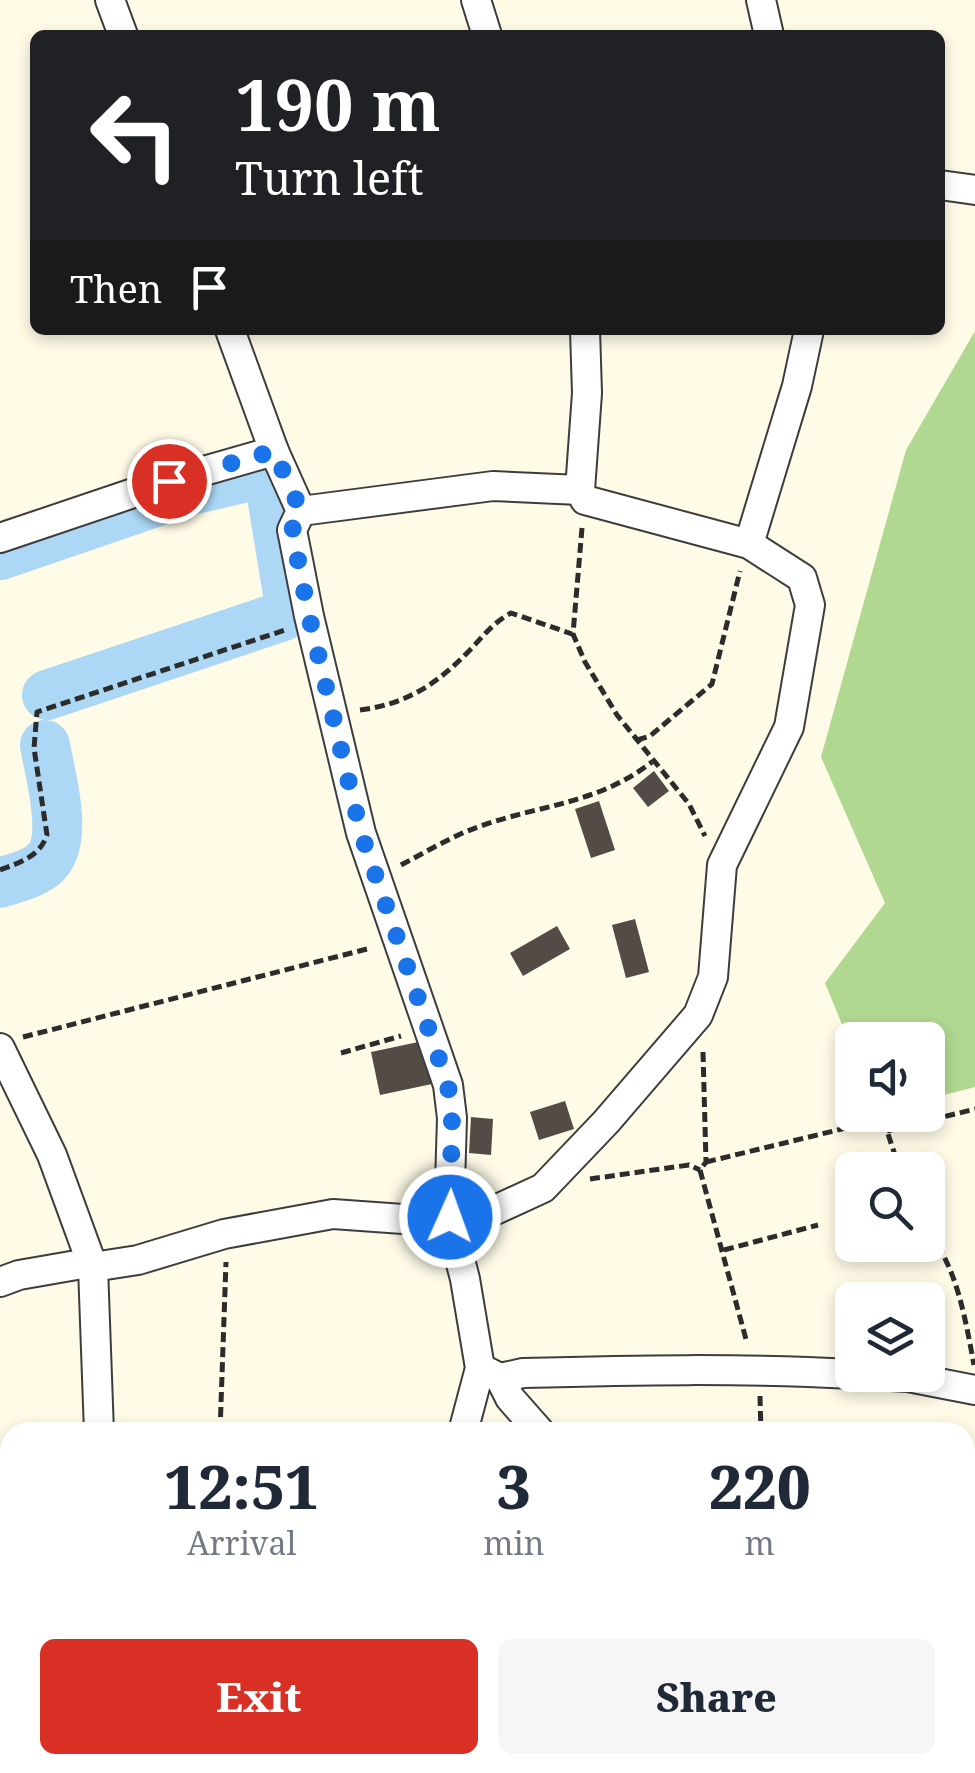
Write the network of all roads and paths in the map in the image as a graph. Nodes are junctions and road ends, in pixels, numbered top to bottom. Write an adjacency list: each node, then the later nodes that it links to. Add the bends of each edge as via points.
1 (110, 0): 4 (street)
2 (476, 0): 5 (street)
3 (760, 0): 6 (street)
4 (120, 30)
5 (485, 30)
6 (769, 30)
7 (945, 186): 8 (street)
8 (975, 190)
9 (232, 335): 12 (street)
10 (585, 335): 13 (street)
11 (808, 335): 16 (street)
12 (274, 451): 14 (street); 15 (street)
13 (583, 495): 14 (street, via 493,486); 16 (street); 18 (path)
14 (301, 511): 17 (street, via 292,530)
15 (0, 538)
16 (749, 544): 20 (path, via 712,684); 22 (street, via 802,578 810,605 790,727)
17 (309, 616): 19 (street); 23 (path, via 296,626 37,712 34,748 47,835 28,859)
18 (573, 634): 19 (path, via 512,613 427,689 405,700); 20 (path)
19 (332, 713): 24 (street)
20 (637, 740): 21 (path)
21 (653, 761): 22 (path, via 689,804); 24 (path, via 626,782 478,827)
22 (722, 865): 26 (street, via 713,977)
23 (0, 870)
24 (376, 878): 25 (street)
25 (397, 938): 27 (street); 28 (path)
26 (698, 1015): 35 (path); 37 (street)
27 (428, 1028): 29 (path); 38 (street, via 452,1118)
28 (9, 1043): 43 (street)
29 (342, 1053)
30 (975, 1109): 31 (path)
31 (945, 1117)
32 (835, 1129): 35 (path)
33 (887, 1132): 34 (path)
34 (894, 1152)
35 (706, 1162): 36 (path)
36 (700, 1170): 37 (path, via 689,1165 632,1171); 41 (path)
37 (543, 1188): 38 (street, via 493,1211)
38 (450, 1217): 40 (street, via 333,1214); 46 (street)
39 (818, 1226): 41 (path)
40 (224, 1234): 43 (street, via 138,1260); 52 (path)
41 (723, 1250): 45 (path)
42 (945, 1260): 48 (path)
43 (90, 1265): 44 (street); 51 (street)
44 (0, 1282)
45 (754, 1369): 46 (street); 47 (street)
46 (490, 1373): 53 (street); 54 (street)
47 (835, 1373)
48 (975, 1373)
49 (945, 1384): 50 (street)
50 (975, 1390)
51 (98, 1422)
52 (220, 1422)
53 (468, 1422)
54 (531, 1422)

